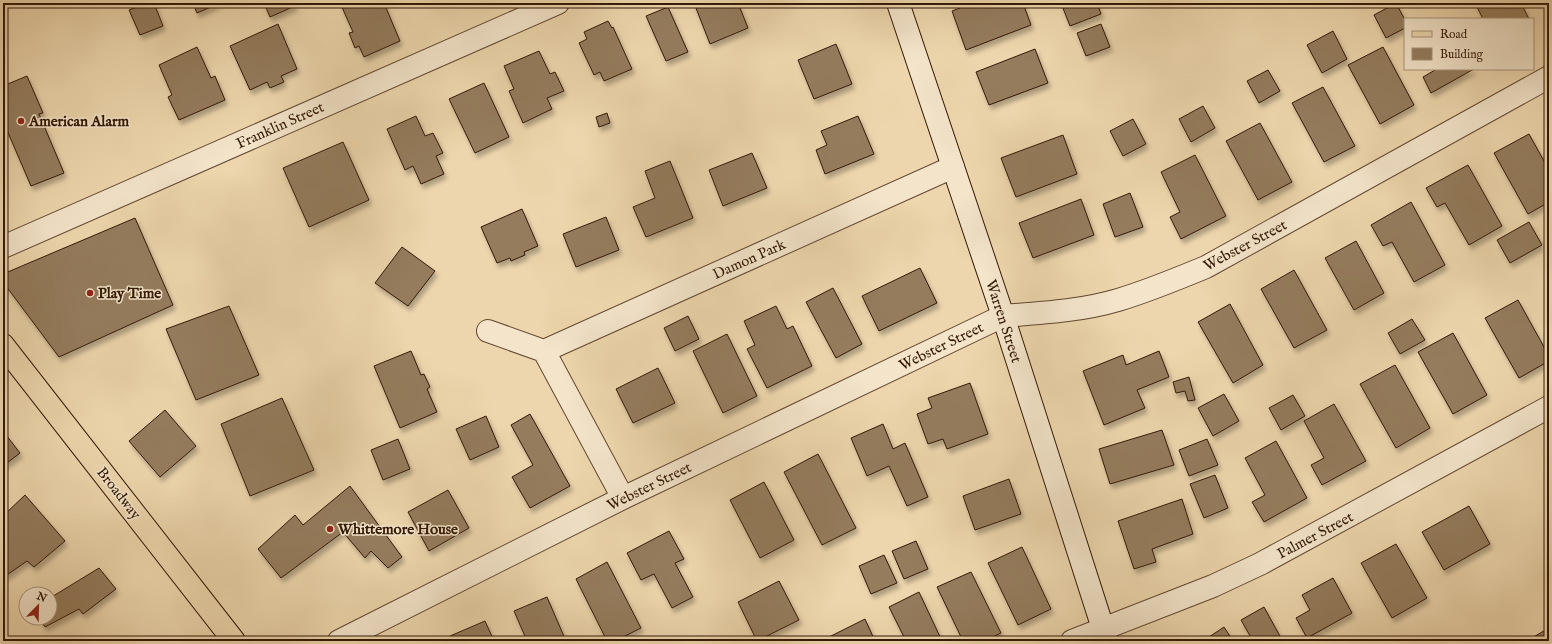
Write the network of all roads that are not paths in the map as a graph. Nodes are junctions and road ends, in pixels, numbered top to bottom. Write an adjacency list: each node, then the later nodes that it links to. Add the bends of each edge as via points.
1 (558, 3): 5 (street, Franklin Street)
2 (898, 3): 4 (street, Warren Street)
3 (1549, 77): 6 (street, Webster Street, via 1206,266 1162,285 1116,300 1068,310)
4 (953, 167): 6 (street, Warren Street); 9 (street, Damon Park)
5 (3, 247)
6 (1003, 316): 11 (street, Webster Street); 12 (street, Warren Street)
7 (488, 331): 9 (street)
8 (3, 345): 13 (main road, Broadway)
9 (544, 351): 11 (street)
10 (1549, 407): 12 (street, Palmer Street, via 1260,564)
11 (623, 498): 14 (street, Webster Street)
12 (1104, 635): 15 (street, Palmer Street)
13 (234, 641)
14 (338, 641)
15 (1072, 641)

